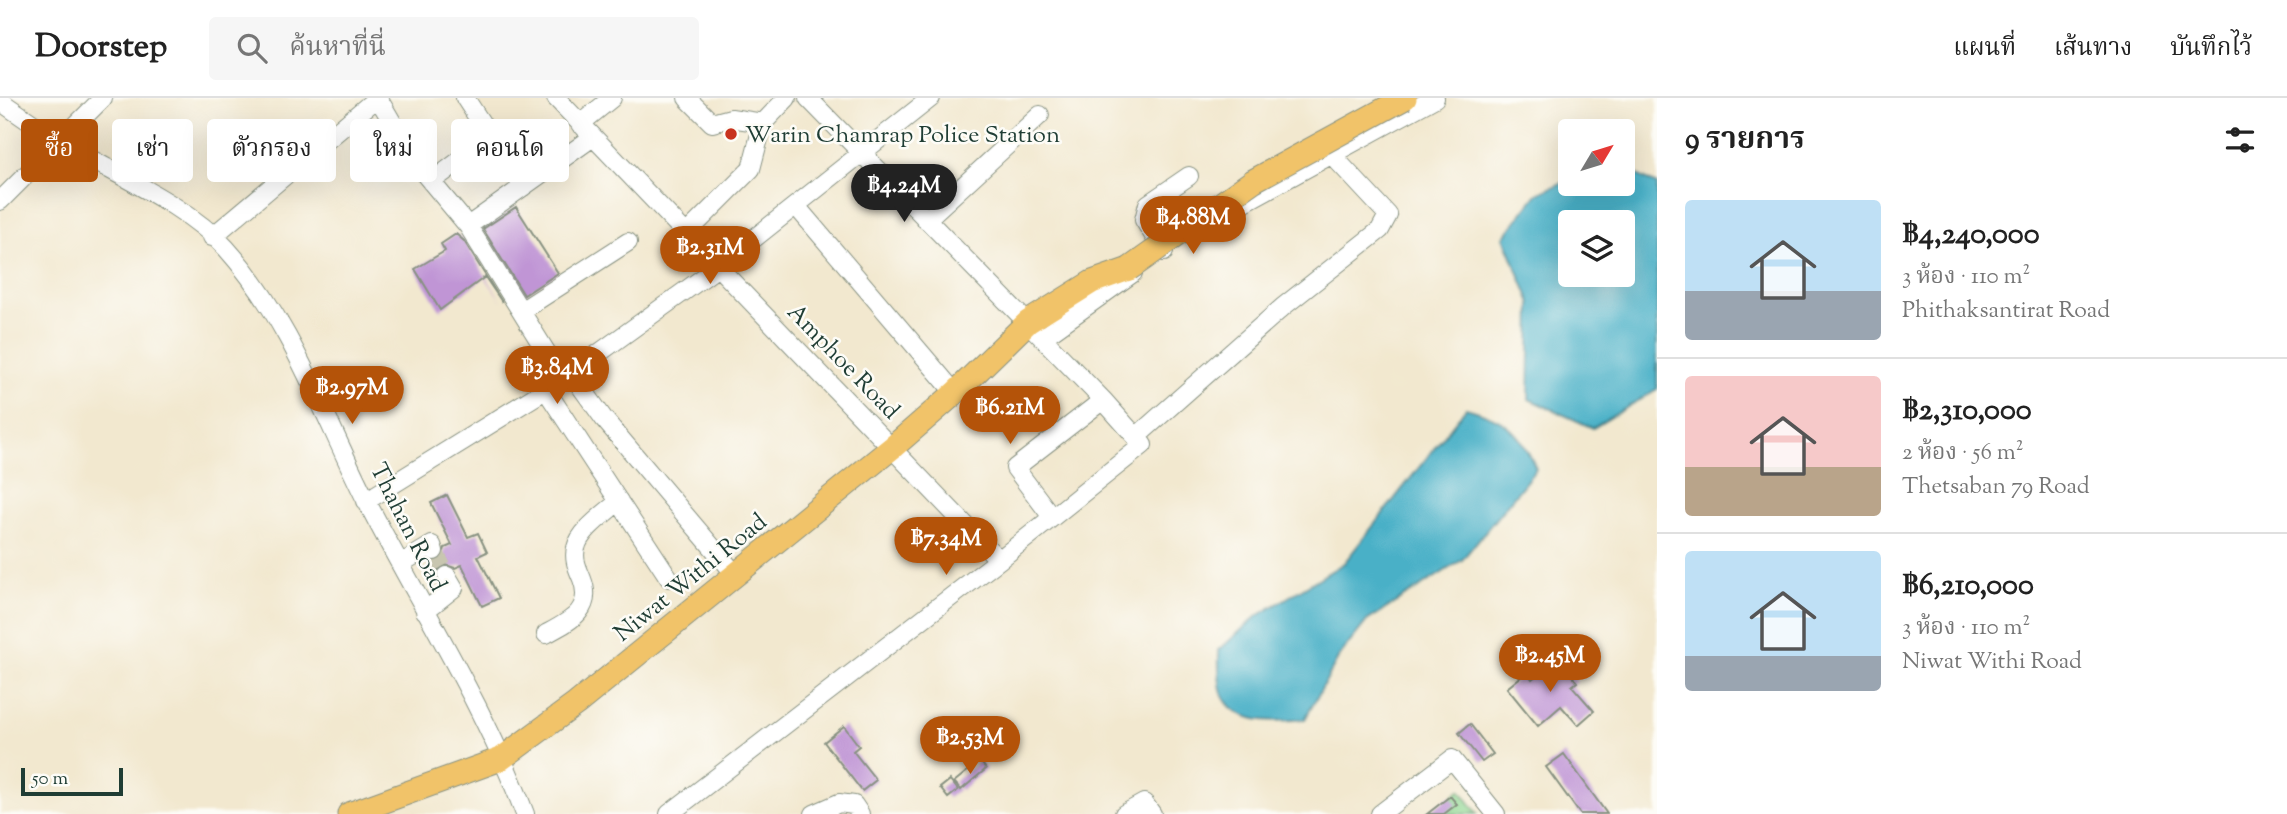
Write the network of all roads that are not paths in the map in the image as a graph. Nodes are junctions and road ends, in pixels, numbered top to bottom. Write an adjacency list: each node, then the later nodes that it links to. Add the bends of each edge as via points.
1 (103, 98): 15 (street)
2 (377, 98): 16 (street); 33 (street)
3 (465, 98): 17 (street)
4 (556, 98): 19 (street, Amphoe Road)
5 (612, 98): 19 (street)
6 (687, 98): 18 (street, via 712,123 731,118)
7 (787, 98): 18 (street)
8 (808, 98): 20 (street)
9 (931, 98): 20 (street)
10 (1405, 98): 38 (main road, Niwat Withi Road, bridge, via 1253,181 1129,269 1092,282)
11 (1435, 98): 21 (street)
12 (0, 101): 14 (street, Thahan Road)
13 (1040, 115): 30 (street)
14 (26, 119)
15 (82, 119)
16 (390, 119)
17 (478, 119)
18 (763, 123): 32 (street, via 751,169)
19 (587, 131): 27 (street); 32 (street, Amphoe Road)
20 (862, 154): 29 (street); 30 (street)
21 (1332, 155): 35 (street, via 1219,216); 43 (street, via 1388,215 1380,230 1284,306)
22 (98, 163): 33 (street, Thahan Road, via 167,202)
23 (1189, 176): 35 (street, via 1148,204 1144,220)
24 (21, 180): 28 (street)
25 (431, 182): 31 (street)
26 (520, 182): 27 (street)
27 (523, 187): 31 (street)
28 (0, 201)
29 (796, 206): 36 (street); 41 (street)
30 (926, 220): 38 (street)
31 (468, 226): 37 (street)
32 (686, 234): 36 (street, Amphoe Road)
33 (212, 237): 45 (street, Thahan Road, via 260,291 284,332)
34 (628, 242): 37 (street)
35 (1164, 252): 38 (street)
36 (718, 267): 39 (street); 44 (street, Amphoe Road)
37 (521, 311): 39 (street)
38 (1035, 330): 41 (main road, Niwat Withi Road); 42 (street)
39 (567, 376): 40 (street); 51 (street)
40 (546, 390): 45 (street); 46 (street)
41 (955, 393): 44 (main road, Niwat Withi Road)
42 (1103, 400): 43 (street); 47 (street, via 1015,468)
43 (1136, 437): 47 (street, via 1143,445)
44 (893, 447): 49 (street, Amphoe Road); 51 (main road, Niwat Withi Road)
45 (366, 501): 50 (street, Thahan Road)
46 (619, 501): 53 (street); 55 (street, via 576,546 575,560 587,594 583,608)
47 (1052, 517): 49 (street)
48 (434, 551): 50 (street, via 432,545)
49 (999, 560): 59 (street)
50 (400, 564): 54 (street, Thahan Road)
51 (735, 573): 56 (main road, Niwat Withi Road, via 576,704)
52 (447, 576): 54 (street, via 454,588)
53 (669, 578)
54 (425, 611): 56 (street, Thahan Road)
55 (546, 634)
56 (501, 759): 57 (main road, Niwat Withi Road); 58 (street, Thahan Road)
57 (349, 814)
58 (524, 814)
59 (669, 814)
60 (814, 814): 61 (street, via 839,803 854,805)
61 (860, 814)
62 (1124, 814): 63 (street, via 1144,803)
63 (1152, 814)
64 (1380, 814): 65 (street, via 1452,759)
65 (1496, 814)

